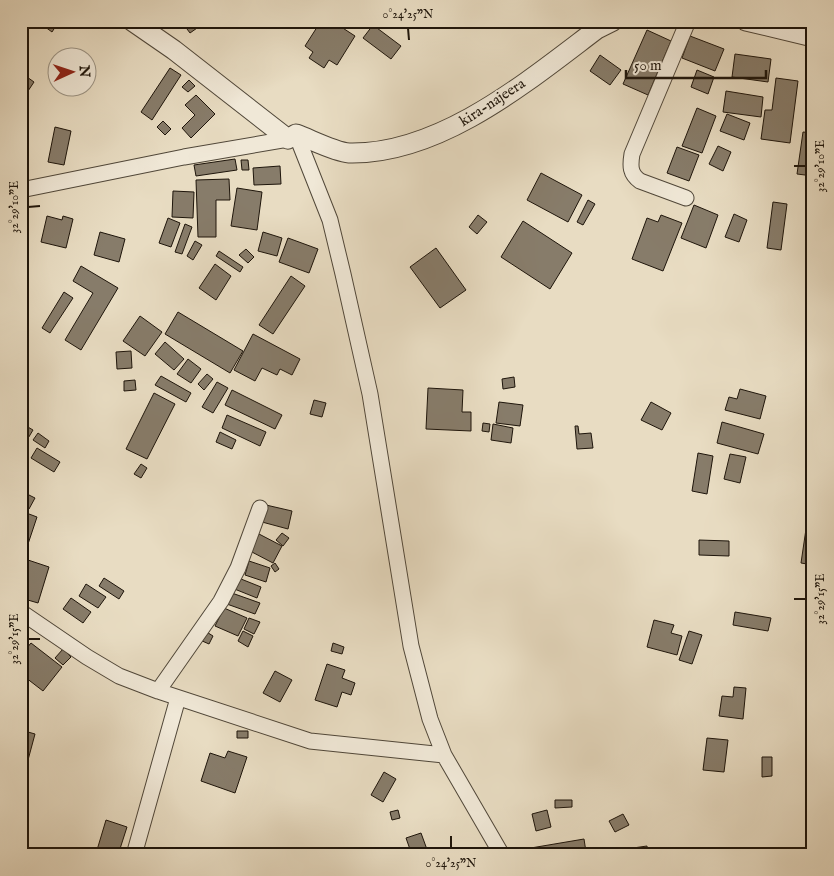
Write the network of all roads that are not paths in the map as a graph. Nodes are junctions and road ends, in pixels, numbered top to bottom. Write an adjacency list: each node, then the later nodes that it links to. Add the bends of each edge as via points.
1 (132, 21): 6 (street, kira-najeera)
2 (613, 21): 6 (street, kira-najeera, via 464,122 427,139 385,150 348,153)
3 (688, 21): 8 (street, via 630,164 634,177 640,181)
4 (746, 21): 5 (street)
5 (813, 37)
6 (292, 137): 7 (street); 13 (street, via 330,220 370,394 411,646 430,719)
7 (21, 190)
8 (686, 198)
9 (260, 508): 11 (street, via 238,568 221,601)
10 (21, 612): 11 (street, via 119,676)
11 (158, 692): 12 (street)
12 (178, 698): 13 (street, via 310,740); 14 (street)
13 (444, 755): 15 (street)
14 (134, 855)
15 (502, 855)

